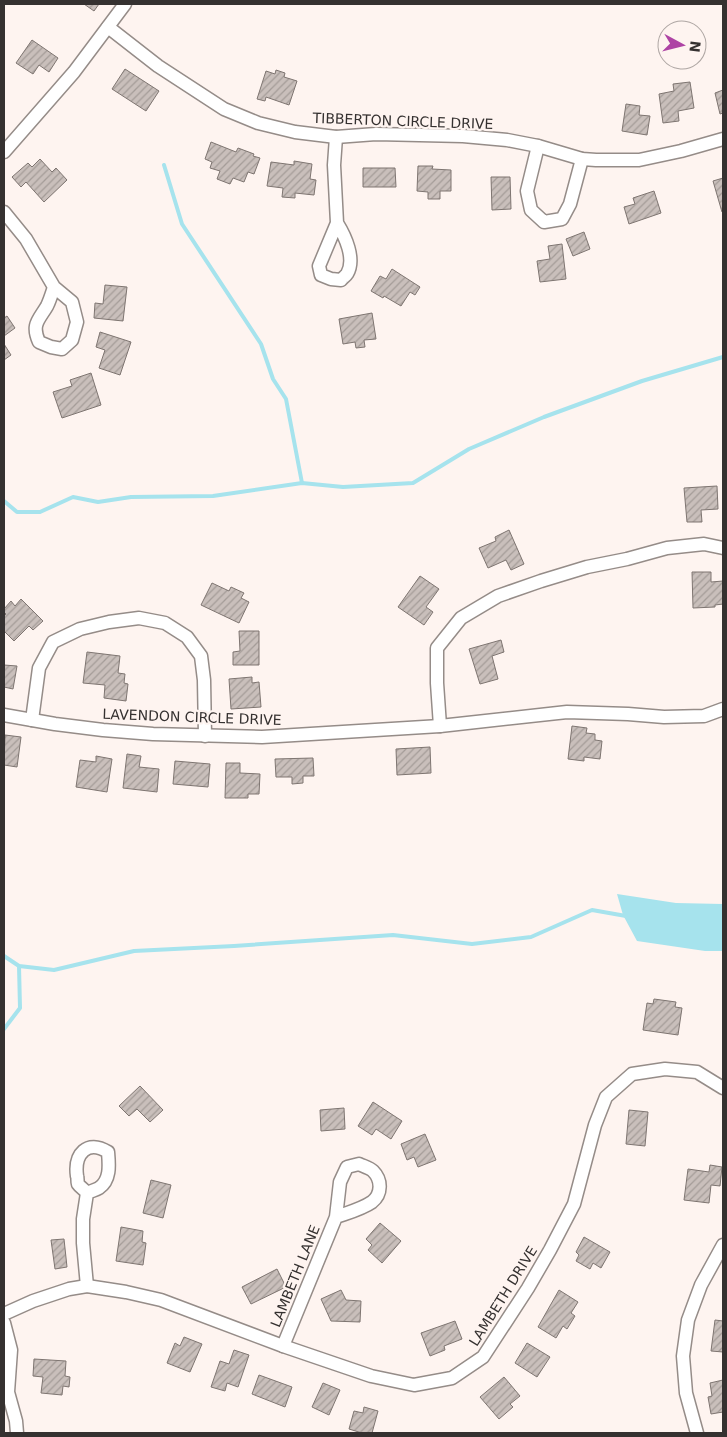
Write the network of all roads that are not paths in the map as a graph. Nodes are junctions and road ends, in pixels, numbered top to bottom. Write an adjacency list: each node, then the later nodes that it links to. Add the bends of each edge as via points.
1 (126, 4): 2 (street)
2 (108, 27): 3 (street, TIBBERTON CIRCLE DRIVE, via 158,66 224,109 258,123 295,132); 6 (street, via 74,72)
3 (336, 136): 5 (street, TIBBERTON CIRCLE DRIVE, via 463,136); 9 (street)
4 (723, 139): 7 (street, TIBBERTON CIRCLE DRIVE, via 639,160)
5 (538, 146): 7 (street, TIBBERTON CIRCLE DRIVE); 7 (street, via 527,191 532,210 544,222 562,219 570,204)
6 (4, 152)
7 (582, 158)
8 (4, 212): 10 (street, via 26,239)
9 (337, 223)
10 (54, 287): 10 (street, via 36,322 35,333 39,342 62,349 72,340 77,322 72,302)
11 (723, 548): 15 (street, via 704,544 667,548 587,567 498,596 461,618 437,648)
12 (723, 709): 15 (street, LAVENDON CIRCLE DRIVE, via 704,716 664,718 567,712)
13 (4, 715): 14 (street, LAVENDON CIRCLE DRIVE)
14 (32, 720): 16 (street, LAVENDON CIRCLE DRIVE, via 103,730); 16 (street, via 39,668 53,642 80,629 139,618 165,623 187,637 201,656)
15 (440, 726): 16 (street, LAVENDON CIRCLE DRIVE, via 262,737)
16 (205, 736)
17 (723, 1088): 24 (street, LAMBETH DRIVE, via 698,1072 665,1068 632,1074 606,1097 595,1125 574,1204 550,1250 483,1357 452,1378 414,1385 371,1376)
18 (87, 1192): 21 (street, via 83,1243)
19 (336, 1217): 24 (street, LAMBETH LANE)
20 (723, 1245): 27 (street, via 701,1285 688,1320 683,1356 686,1392)
21 (87, 1286): 22 (street, LAMBETH DRIVE, via 33,1301); 24 (street, LAMBETH DRIVE, via 161,1300)
22 (4, 1314)
23 (4, 1323): 25 (street, via 11,1350)
24 (283, 1346)
25 (6, 1394): 26 (street)
26 (17, 1433)
27 (697, 1433)

